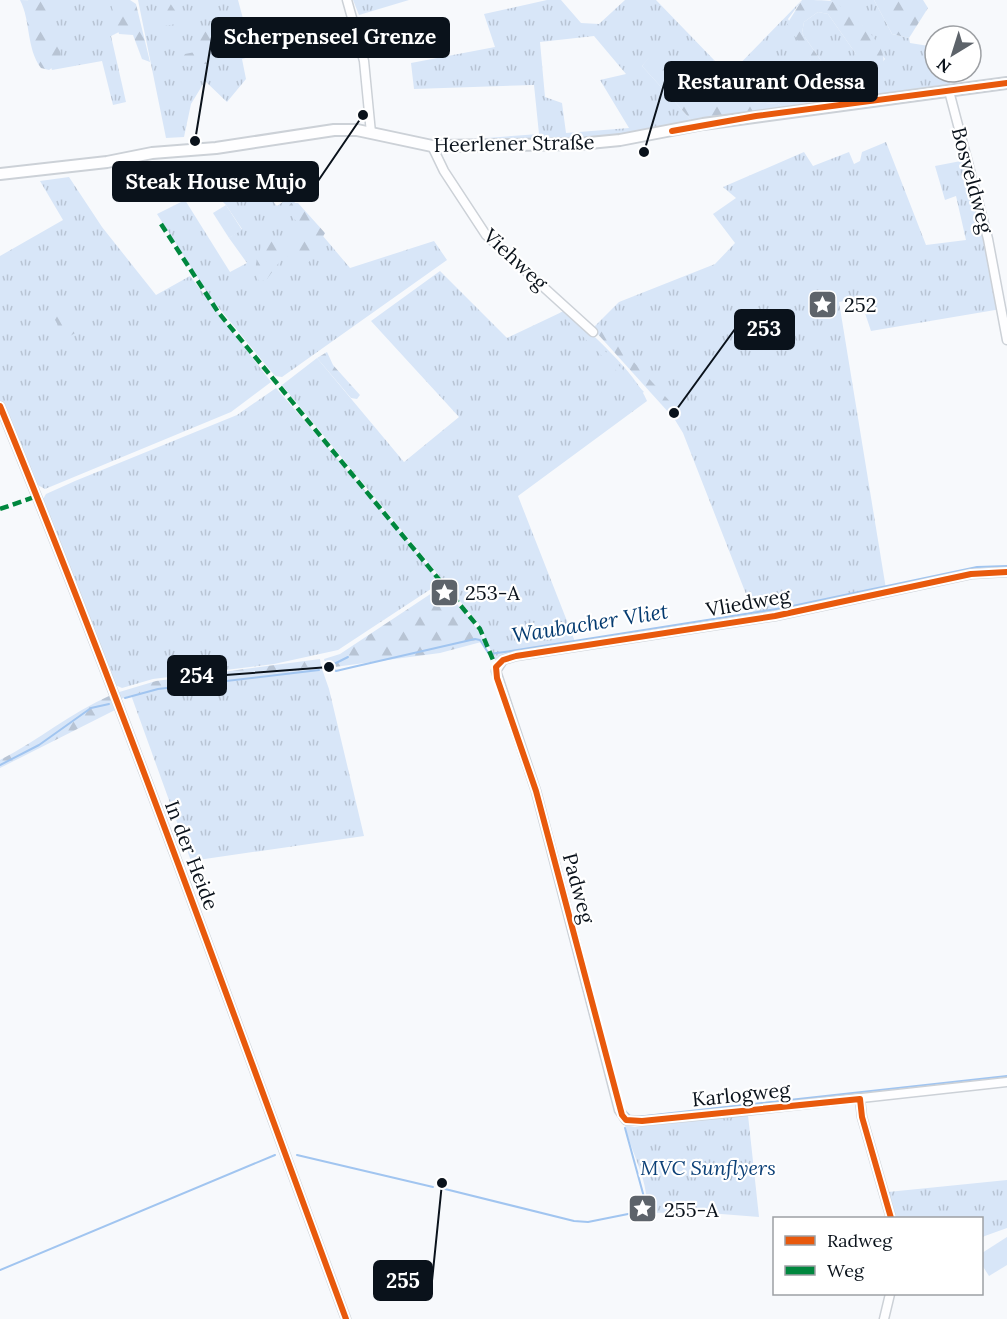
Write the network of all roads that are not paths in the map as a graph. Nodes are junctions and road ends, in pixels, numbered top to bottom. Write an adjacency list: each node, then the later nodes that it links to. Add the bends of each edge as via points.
1 (347, 0): 4 (street, via 364,61)
2 (1007, 83): 3 (main road, Heerlener Straße)
3 (949, 91): 5 (main road, Heerlener Straße, via 756,116 645,137 579,144); 8 (street, Bosveldweg, via 988,239)
4 (371, 133): 5 (main road, Heerlener Straße); 6 (main road, Heerlener Straße, via 342,129 314,132)
5 (432, 146): 7 (street, Viehweg, via 486,235)
6 (0, 174)
7 (593, 332)
8 (1007, 340)
9 (0, 406): 17 (street, In der Heide, via 44,510 211,949)
10 (1007, 572): 11 (street, Vliedweg, via 971,574 775,616 516,656)
11 (496, 667): 14 (street, Padweg, via 536,791 620,1110)
12 (1007, 1082): 13 (street, Karlogweg)
13 (860, 1099): 14 (street, Karlogweg); 15 (street)
14 (626, 1120)
15 (891, 1217)
16 (890, 1295): 18 (street)
17 (346, 1319)
18 (884, 1319)

